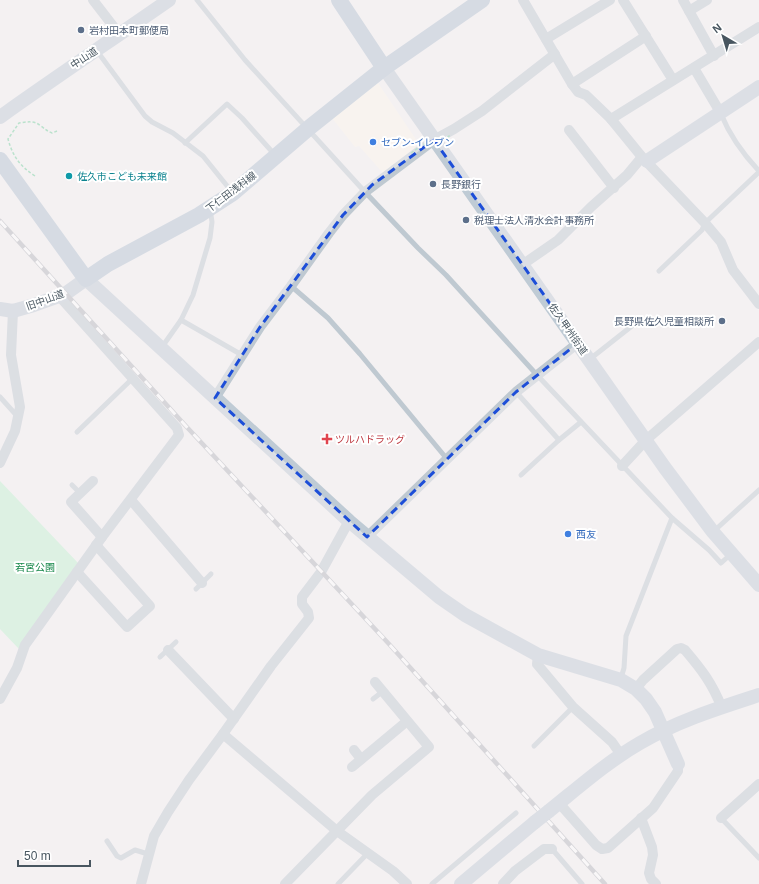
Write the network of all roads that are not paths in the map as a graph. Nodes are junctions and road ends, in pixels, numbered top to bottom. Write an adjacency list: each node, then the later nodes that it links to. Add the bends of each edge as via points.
1 (92, 0): 13 (street)
2 (169, 0): 13 (street, 中山道)
3 (197, 0): 27 (lane, via 245,60)
4 (338, 0): 19 (main road)
5 (482, 0): 19 (main road, 下仁田浅科線)
6 (523, 0): 15 (street)
7 (610, 0): 15 (street)
8 (623, 0): 14 (street)
9 (682, 0): 11 (street)
10 (707, 0): 11 (street)
11 (690, 11): 18 (street)
12 (759, 27): 18 (street)
13 (120, 34): 16 (street, 中山道)
14 (646, 36): 21 (street); 22 (street)
15 (546, 39): 17 (street)
16 (96, 50): 25 (street, 中山道); 30 (lane, via 145,116)
17 (555, 54): 22 (street); 29 (street, via 482,111)
18 (714, 56): 20 (street)
19 (384, 68): 27 (main road, 下仁田浅科線); 29 (street, 佐久甲州街道)
20 (694, 68): 21 (street); 24 (street)
21 (673, 80): 26 (street)
22 (572, 84): 26 (street)
23 (759, 87): 24 (street)
24 (720, 112): 32 (street); 34 (lane, via 736,143)
25 (0, 117)
26 (611, 120): 32 (street)
27 (309, 129): 31 (main road, 下仁田浅科線); 36 (lane)
28 (569, 130): 35 (street)
29 (434, 140): 36 (street); 40 (street, 佐久甲州街道)
30 (185, 143): 31 (lane, via 227,104); 37 (lane, via 203,156)
31 (276, 156): 37 (main road, 下仁田浅科線)
32 (645, 159): 35 (street); 39 (street)
33 (0, 160): 42 (main road)
34 (759, 172): 39 (lane)
35 (614, 188): 40 (street, via 558,240)
36 (365, 192): 43 (street, via 329,233); 54 (lane, via 446,275)
37 (233, 193): 38 (main road, 下仁田浅科線)
38 (208, 210): 42 (main road, 下仁田浅科線, via 108,264); 48 (lane, via 212,222 210,238 193,295)
39 (705, 223): 41 (lane, via 702,230); 45 (street, via 721,242 734,270)
40 (522, 265): 50 (street, 佐久甲州街道)
41 (659, 271)
42 (86, 279): 44 (street, 旧中山道); 51 (street)
43 (292, 286): 52 (street); 64 (lane, via 328,318)
44 (60, 296): 46 (street, 旧中山道, via 34,305); 55 (street)
45 (759, 304)
46 (6, 310): 59 (street, via 10,355 20,407)
47 (642, 318): 53 (lane)
48 (181, 320): 51 (lane); 52 (lane)
49 (759, 342): 63 (street)
50 (578, 343): 53 (street, 佐久甲州街道); 54 (street)
51 (162, 348): 58 (street)
52 (242, 355): 58 (street)
53 (589, 359): 63 (street, 佐久甲州街道)
54 (537, 375): 56 (street); 60 (lane)
55 (133, 378): 61 (lane); 72 (street, via 177,428 179,435)
56 (516, 392): 62 (lane); 64 (street)
57 (0, 397): 59 (lane)
58 (215, 398): 74 (street)
59 (19, 418): 65 (street)
60 (581, 422): 62 (lane); 66 (lane)
61 (77, 432)
62 (559, 440): 67 (lane)
63 (646, 440): 66 (street); 75 (street, 佐久甲州街道)
64 (447, 459): 76 (street)
65 (0, 463)
66 (622, 466): 73 (lane)
67 (521, 475)
68 (93, 481): 71 (street)
69 (72, 485): 71 (lane)
70 (759, 490): 75 (lane)
71 (80, 493): 77 (street, via 71,502)
72 (131, 500): 77 (street); 82 (street)
73 (672, 518): 78 (lane, via 721,563); 86 (lane, via 626,636)
74 (349, 521): 76 (street); 95 (street, via 321,572 302,597 302,604 309,618)
75 (713, 532): 78 (street, 佐久甲州街道)
76 (367, 537): 85 (street, via 465,616)
77 (99, 541): 79 (street); 79 (street, via 150,606 127,627)
78 (732, 554): 81 (street, 佐久甲州街道)
79 (77, 572): 91 (street, via 25,645 17,668)
80 (211, 574): 82 (lane)
81 (759, 585)
82 (199, 586)
83 (176, 642): 84 (lane)
84 (164, 654): 95 (street)
85 (538, 654): 86 (street); 93 (street, via 537,664)
86 (621, 680): 88 (street)
87 (375, 682): 89 (street)
88 (636, 689): 94 (street, via 677,649 682,648 704,672); 97 (street, via 651,706)
89 (382, 692): 92 (lane); 96 (street)
90 (759, 695): 94 (street)
91 (0, 698)
92 (373, 699)
93 (573, 707): 99 (lane); 101 (street, via 612,742)
94 (722, 708): 97 (street)
95 (234, 719): 98 (street)
96 (406, 722): 102 (street); 110 (street, via 428,748 372,795)
97 (662, 731): 101 (street); 103 (street)
98 (223, 734): 110 (street); 114 (street, via 168,812 154,836)
99 (534, 746)
100 (354, 750): 102 (street)
101 (621, 755): 106 (street)
102 (361, 760): 104 (street)
103 (678, 764): 108 (street, via 678,771 653,808)
104 (352, 766)
105 (759, 784): 109 (street)
106 (554, 807): 108 (street, via 602,849 608,848); 121 (street, bridge)
107 (516, 813): 120 (lane)
108 (641, 818): 124 (street, via 652,847 649,873)
109 (721, 818): 115 (lane)
110 (337, 831): 113 (street); 117 (street)
111 (107, 841): 114 (lane, via 121,858 135,850)
112 (552, 849): 122 (street, via 544,848); 123 (lane)
113 (368, 853): 118 (lane); 119 (street)
114 (148, 854): 116 (street)
115 (759, 858)
116 (140, 884)
117 (285, 884)
118 (338, 884)
119 (407, 884)
120 (432, 884)
121 (461, 884)
122 (503, 884)
123 (582, 884)
124 (656, 884)

